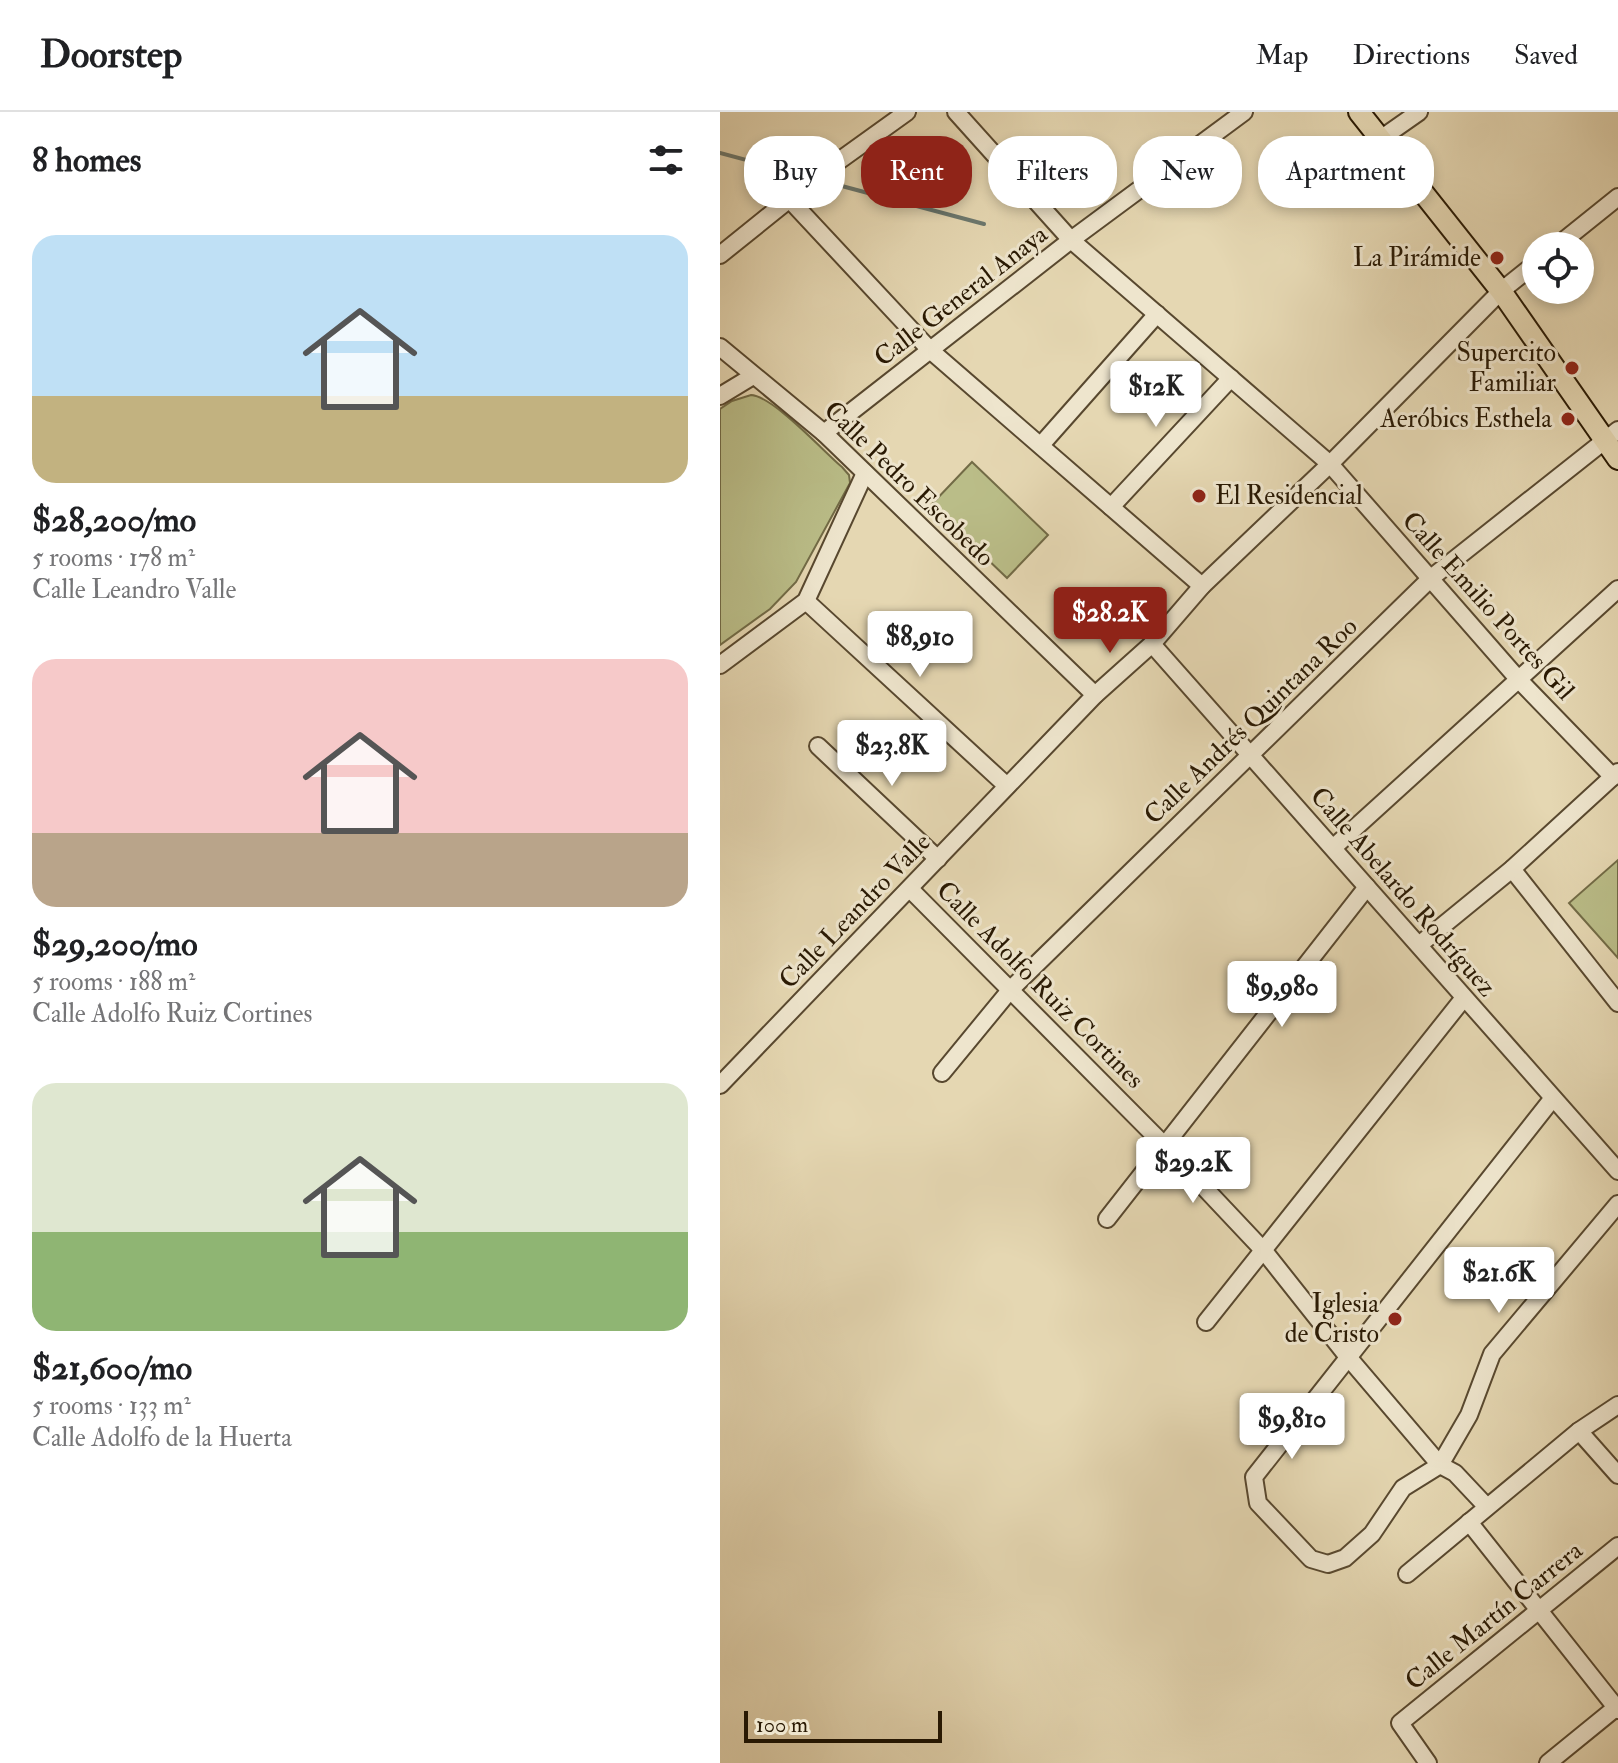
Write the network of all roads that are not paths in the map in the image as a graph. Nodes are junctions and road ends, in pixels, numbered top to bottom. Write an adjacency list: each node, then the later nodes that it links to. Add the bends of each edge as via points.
1 (907, 112): 8 (street)
2 (956, 112): 14 (street, Calle Emilio Portes Gil)
3 (1244, 112): 14 (street, Calle General Anaya)
4 (1359, 112): 6 (main road)
5 (1419, 112): 7 (street)
6 (1376, 136)
7 (1385, 136)
8 (845, 156)
9 (1618, 197): 13 (street)
10 (780, 208): 15 (street)
11 (797, 208): 20 (street)
12 (1434, 208): 17 (main road)
13 (1574, 232)
14 (1071, 240): 18 (street, Calle Emilio Portes Gil); 20 (street, Calle General Anaya)
15 (720, 255)
16 (1522, 274): 17 (street, Calle Leandro Valle)
17 (1501, 291): 25 (main road); 28 (street, Calle Leandro Valle)
18 (1157, 314): 22 (street, Calle Emilio Portes Gil); 26 (street)
19 (720, 347): 21 (street, Calle Pedro Escobedo)
20 (930, 350): 24 (street, Calle General Anaya); 26 (street)
21 (753, 376): 23 (street); 24 (street, Calle Pedro Escobedo)
22 (1231, 378): 28 (street, Calle Emilio Portes Gil); 30 (street)
23 (720, 396)
24 (824, 433): 29 (street, Calle Pedro Escobedo)
25 (1612, 436): 27 (main road); 31 (street, Calle Andrés Quintana Roo)
26 (1041, 445): 30 (street)
27 (1618, 459)
28 (1330, 464): 31 (street, Calle Emilio Portes Gil); 32 (street, Calle Leandro Valle)
29 (865, 473): 34 (street); 38 (street, Calle Pedro Escobedo)
30 (1111, 507): 32 (street)
31 (1431, 578): 37 (street, Calle Emilio Portes Gil); 40 (street, Calle Andrés Quintana Roo)
32 (1202, 586): 35 (street, Calle Leandro Valle)
33 (1618, 589): 37 (street)
34 (806, 601): 36 (street); 42 (street)
35 (1152, 644): 38 (street, Calle Leandro Valle); 40 (street, Calle Abelardo Rodríguez)
36 (720, 665)
37 (1519, 680): 41 (street, Calle Emilio Portes Gil); 43 (street)
38 (1095, 695): 42 (street, Calle Leandro Valle)
39 (818, 746): 44 (street)
40 (1251, 755): 43 (street, Calle Abelardo Rodríguez); 49 (street, Calle Andrés Quintana Roo)
41 (1615, 775): 45 (street)
42 (1007, 786): 44 (street, Calle Leandro Valle)
43 (1334, 847): 46 (street, Calle Abelardo Rodríguez)
44 (938, 859): 47 (street, Calle Leandro Valle)
45 (1512, 869): 48 (street); 51 (street)
46 (1367, 887): 48 (street, Calle Abelardo Rodríguez); 55 (street)
47 (910, 889): 49 (street, Calle Adolfo Ruiz Cortines); 53 (street, Calle Leandro Valle)
48 (1419, 945): 50 (street, Calle Abelardo Rodríguez)
49 (1011, 989): 52 (street, Calle Andrés Quintana Roo); 55 (street, Calle Adolfo Ruiz Cortines)
50 (1463, 999): 54 (street, Calle Abelardo Rodríguez); 59 (street)
51 (1618, 1003)
52 (942, 1073)
53 (720, 1085)
54 (1553, 1098): 56 (street, Calle Abelardo Rodríguez); 61 (street)
55 (1166, 1147): 58 (street); 59 (street, Calle Adolfo Ruiz Cortines)
56 (1618, 1171)
57 (1618, 1204): 64 (street, via 1492,1354 1469,1415)
58 (1107, 1219)
59 (1264, 1251): 60 (street); 61 (street, Calle Adolfo Ruiz Cortines)
60 (1206, 1322)
61 (1348, 1357): 64 (street, Calle Adolfo Ruiz Cortines); 64 (street, via 1254,1477 1258,1503 1311,1559 1328,1564 1345,1558 1372,1534 1403,1488)
62 (1618, 1405): 63 (street)
63 (1579, 1431): 65 (street); 66 (street)
64 (1440, 1465): 66 (street, Calle Adolfo Ruiz Cortines, via 1455,1473)
65 (1618, 1475)
66 (1487, 1507): 67 (street)
67 (1469, 1522): 69 (street); 70 (street)
68 (1618, 1546): 70 (street, Calle Martín Carrera)
69 (1407, 1574)
70 (1539, 1611): 71 (street); 72 (street, Calle Martín Carrera, via 1400,1723)
71 (1617, 1708): 73 (street)
72 (1428, 1763)
73 (1548, 1763)

